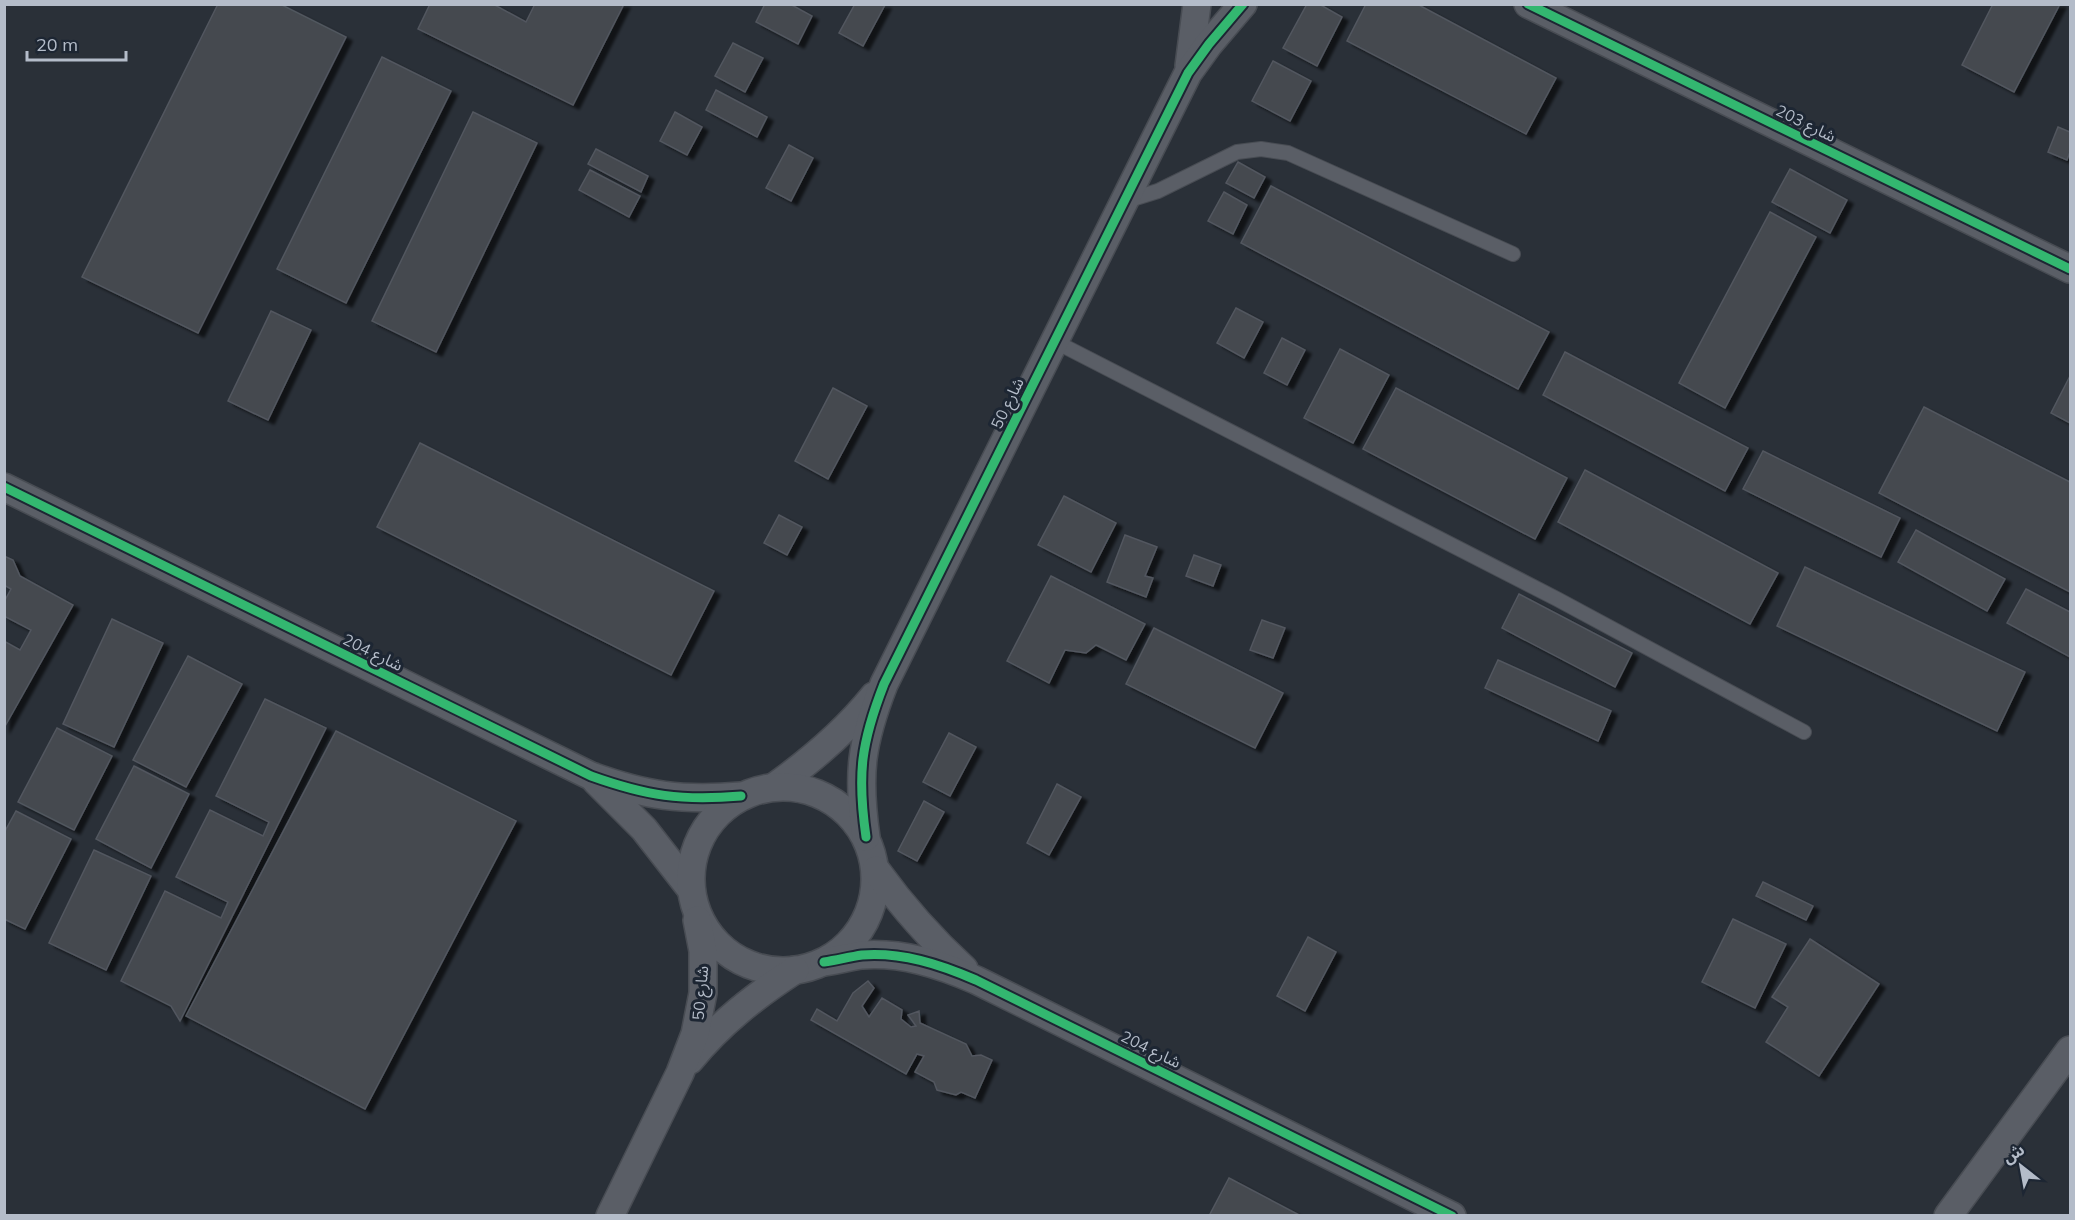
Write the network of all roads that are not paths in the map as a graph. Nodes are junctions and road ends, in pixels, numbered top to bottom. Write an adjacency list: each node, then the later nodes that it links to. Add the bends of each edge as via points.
1 (1197, 4): 4 (street, شارع 50)
2 (1243, 4): 4 (street, شارع 50)
3 (1528, 4): 7 (street, شارع 203)
4 (1188, 73): 5 (street, شارع 50)
5 (1124, 202): 6 (lane, via 1158,191 1237,152 1261,149 1288,153); 8 (street, شارع 50)
6 (1513, 254)
7 (2070, 269)
8 (1054, 341): 10 (street, شارع 50); 11 (lane, via 1557,599)
9 (4, 487): 12 (street, شارع 204)
10 (884, 684): 13 (street, شارع 50, via 834,740); 15 (street, شارع 50, via 870,720 862,759)
11 (1804, 732)
12 (591, 776): 14 (street, شارع 204, via 664,797); 17 (street, شارع 204, via 644,829)
13 (774, 787): 14 (street); 15 (street, via 802,788 828,798 850,815)
14 (741, 796): 17 (street, via 712,819 695,851)
15 (866, 837): 16 (street)
16 (876, 870): 18 (street, via 874,898 864,924 847,945); 20 (street, شارع 204, via 922,928)
17 (693, 899): 19 (street, via 711,937 734,958 763,969); 22 (street, شارع 50, via 703,951 703,993 695,1034)
18 (824, 962): 19 (street); 20 (street, شارع 204, via 863,955 902,956 940,964)
19 (795, 970): 22 (street, شارع 50, via 731,1015)
20 (976, 980): 24 (street, شارع 204)
21 (2070, 1050): 25 (street)
22 (680, 1073): 23 (street, شارع 50)
23 (610, 1215)
24 (1452, 1215)
25 (1948, 1215)

